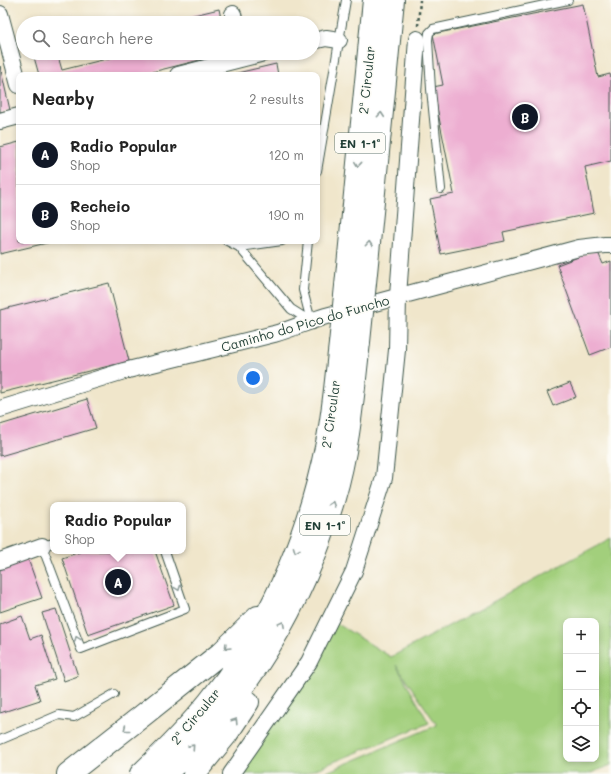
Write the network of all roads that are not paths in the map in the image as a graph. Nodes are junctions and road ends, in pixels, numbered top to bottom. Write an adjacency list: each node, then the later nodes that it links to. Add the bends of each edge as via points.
1 (346, 0): 8 (lane)
2 (374, 0): 21 (highway, 2ª Circular / EN 1-1ª, one-way to 21)
3 (392, 0): 21 (highway, 2ª Circular / EN 1-1ª, one-way to 3)
4 (568, 0): 7 (lane, via 433,29)
5 (0, 14): 11 (street)
6 (320, 39): 8 (street)
7 (422, 39): 15 (lane); 22 (street)
8 (339, 40): 14 (lane)
9 (228, 60): 10 (street)
10 (188, 72)
11 (16, 74)
12 (16, 117): 13 (street)
13 (0, 121)
14 (320, 153)
15 (441, 189)
16 (232, 244): 20 (lane)
17 (264, 244): 20 (lane)
18 (308, 244): 23 (lane, via 303,290)
19 (611, 245): 22 (street, Caminho do Pico do Funcho, via 579,248)
20 (239, 248): 23 (lane, via 291,309)
21 (355, 284): 24 (highway, 2ª Circular / EN 1-1ª, bridge)
22 (398, 296): 23 (street, Caminho do Pico do Funcho); 38 (street, via 397,350 384,478 354,571 309,662)
23 (311, 321): 25 (street, Caminho do Pico do Funcho, via 282,332 124,371)
24 (349, 343): 30 (highway, 2ª Circular / EN 1-1ª, one-way to 30, via 315,493 297,548); 31 (highway, 2ª Circular / EN 1-1ª, one-way to 24, via 296,598 334,498 345,449)
25 (0, 409)
26 (48, 545): 29 (street)
27 (51, 554): 28 (lane, one-way to 27, via 185,609 81,649)
28 (166, 554)
29 (0, 561)
30 (275, 601): 34 (highway, one-way to 34, via 221,653); 35 (highway, 2ª Circular / EN 1-1ª, via 247,649 210,701 169,748)
31 (262, 658): 36 (highway, 2ª Circular / EN 1-1ª, one-way to 31, via 224,712); 37 (highway, one-way to 31, via 226,735 258,686)
32 (114, 694): 33 (lane, via 74,717 59,714)
33 (0, 740)
34 (68, 774)
35 (141, 774)
36 (165, 774)
37 (194, 774)
38 (231, 774)

